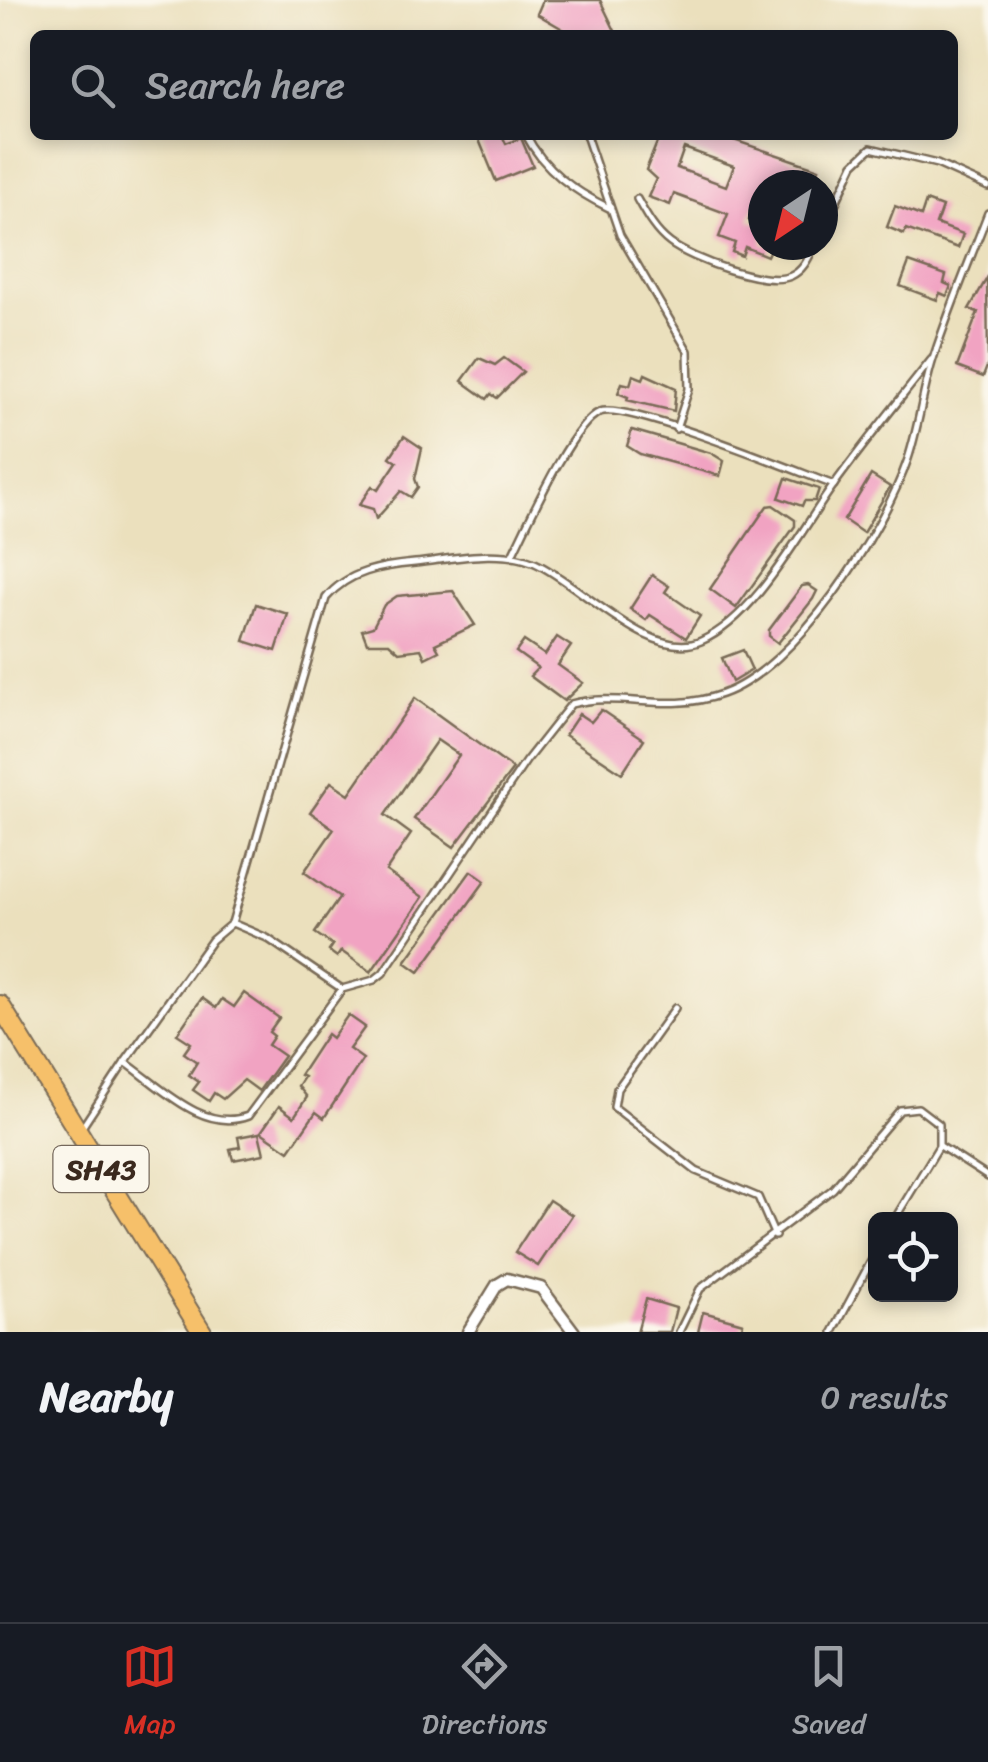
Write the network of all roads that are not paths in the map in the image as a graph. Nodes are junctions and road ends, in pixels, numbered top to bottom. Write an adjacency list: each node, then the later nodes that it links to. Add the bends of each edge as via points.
1 (529, 140): 6 (lane, via 547,167)
2 (588, 140): 6 (lane)
3 (988, 188): 5 (lane, via 937,164 871,148 854,164)
4 (637, 198): 8 (lane, via 670,243 694,257 775,280)
5 (838, 198)
6 (609, 208): 10 (lane, via 688,351 690,389)
7 (988, 212): 9 (lane)
8 (807, 260)
9 (933, 358): 11 (lane); 14 (lane, via 915,436 888,505 791,648 742,684 694,703 571,704 383,973)
10 (676, 428): 11 (lane); 12 (lane, via 612,409 588,419)
11 (834, 485): 12 (lane, via 772,574 700,642 654,640 536,564)
12 (511, 556): 13 (lane, via 368,571 326,598)
13 (232, 923): 14 (lane, via 267,938); 18 (lane, via 212,940)
14 (342, 989): 18 (lane, via 260,1105 238,1120 200,1115)
15 (0, 1005): 19 (main road, SH43)
16 (675, 1008): 23 (lane, via 617,1089 614,1107 696,1171 758,1196)
17 (0, 1023): 19 (main road, SH43)
18 (125, 1062): 19 (lane)
19 (75, 1136): 25 (main road, SH43)
20 (939, 1146): 21 (lane); 22 (lane); 23 (lane, via 941,1133 930,1114 900,1110 833,1190)
21 (988, 1177)
22 (899, 1212)
23 (776, 1236): 30 (lane, via 700,1289)
24 (868, 1267): 31 (lane)
25 (159, 1271): 26 (main road, SH43); 27 (main road, SH43)
26 (191, 1332)
27 (202, 1332)
28 (468, 1332): 29 (street, via 496,1284 506,1279 541,1288)
29 (574, 1332)
30 (679, 1332)
31 (832, 1332)

